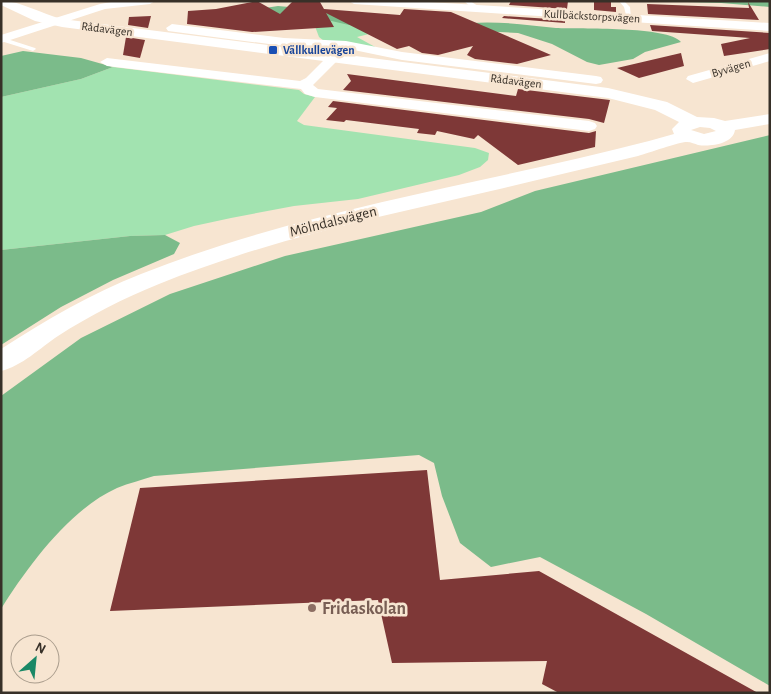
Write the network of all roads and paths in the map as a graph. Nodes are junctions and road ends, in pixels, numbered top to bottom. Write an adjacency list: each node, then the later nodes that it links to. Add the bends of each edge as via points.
1 (2, 1): 9 (street, Rådavägen)
2 (150, 1): 6 (street)
3 (354, 1): 7 (street, Kullbäckstorpsvägen)
4 (466, 1): 7 (lane)
5 (621, 1): 8 (lane, via 627,7)
6 (111, 3): 9 (street)
7 (476, 9): 8 (street, Kullbäckstorpsvägen)
8 (629, 18): 10 (street, Kullbäckstorpsvägen)
9 (52, 21): 12 (street); 16 (street, Rådavägen)
10 (770, 27)
11 (172, 28): 13 (street, Rådavägen, via 284,42)
12 (1, 39): 14 (lane)
13 (346, 45): 16 (street); 19 (street, Rådavägen, via 402,56)
14 (33, 49)
15 (770, 57): 18 (street, Byvägen)
16 (334, 58): 20 (street); 23 (street, Rådavägen, via 608,93 661,106)
17 (106, 62): 20 (street, via 281,84)
18 (693, 79)
19 (596, 80)
20 (304, 84): 22 (street, via 315,93)
21 (770, 118): 23 (street, via 723,127 727,131 721,138 704,139)
22 (589, 126)
23 (690, 129): 24 (street, Mölndalsvägen, via 588,161 302,228 175,267 68,318)
24 (1, 362)

